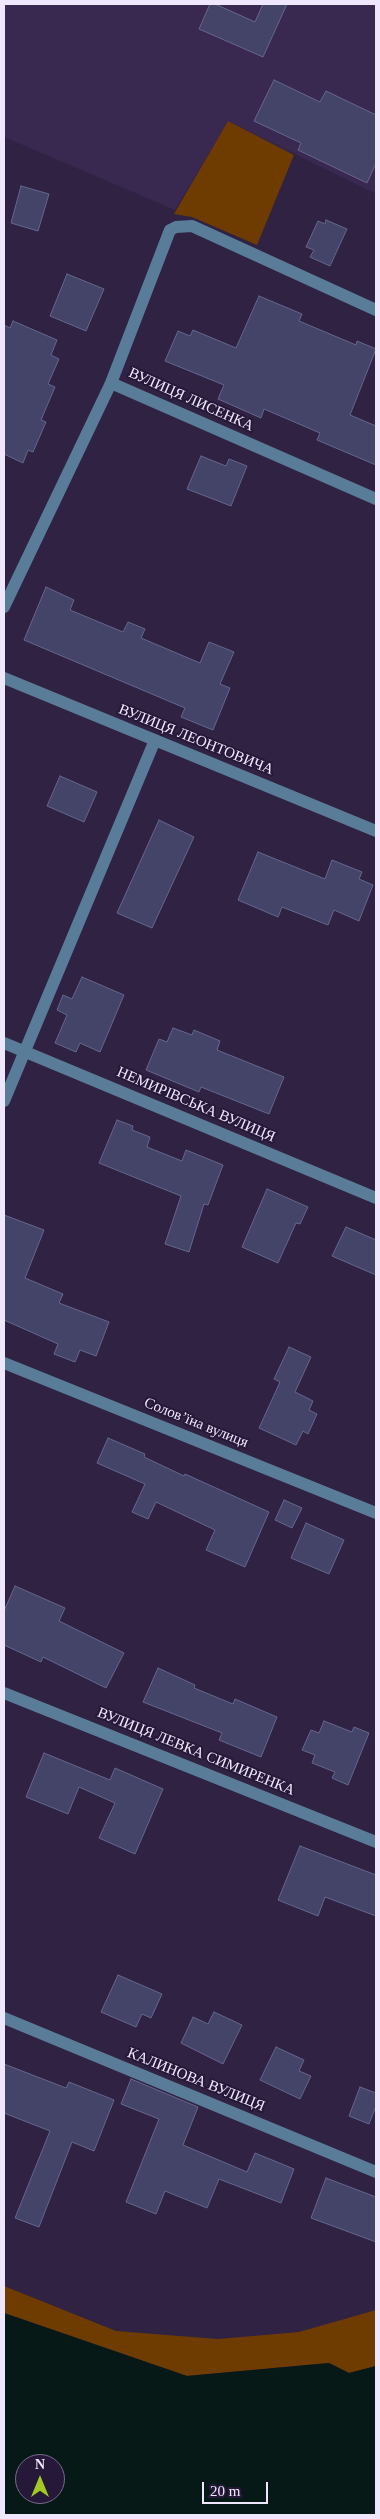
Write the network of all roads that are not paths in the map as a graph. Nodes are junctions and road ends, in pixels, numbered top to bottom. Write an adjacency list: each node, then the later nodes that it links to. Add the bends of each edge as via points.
1 (376, 310): 2 (street, via 192,226 176,227 170,230)
2 (110, 383): 3 (street, ВУЛИЦЯ ЛИСЕНКА); 4 (street, ВУЛИЦЯ ЛИСЕНКА)
3 (376, 499)
4 (4, 607)
5 (4, 678): 6 (street, ВУЛИЦЯ ЛЕОНТОВИЧА)
6 (154, 740): 7 (street, ВУЛИЦЯ ЛЕОНТОВИЧА); 9 (street)
7 (376, 831)
8 (4, 1043): 9 (street, НЕМИРІВСЬКА ВУЛИЦЯ)
9 (23, 1051): 10 (street); 11 (street, НЕМИРІВСЬКА ВУЛИЦЯ)
10 (4, 1101)
11 (376, 1198)
12 (4, 1363): 13 (street, Соловʼїна вулиця)
13 (376, 1513)
14 (4, 1693): 15 (street, ВУЛИЦЯ ЛЕВКА СИМИРЕНКА)
15 (376, 1842)
16 (4, 2018): 17 (street, КАЛИНОВА ВУЛИЦЯ)
17 (376, 2172)

